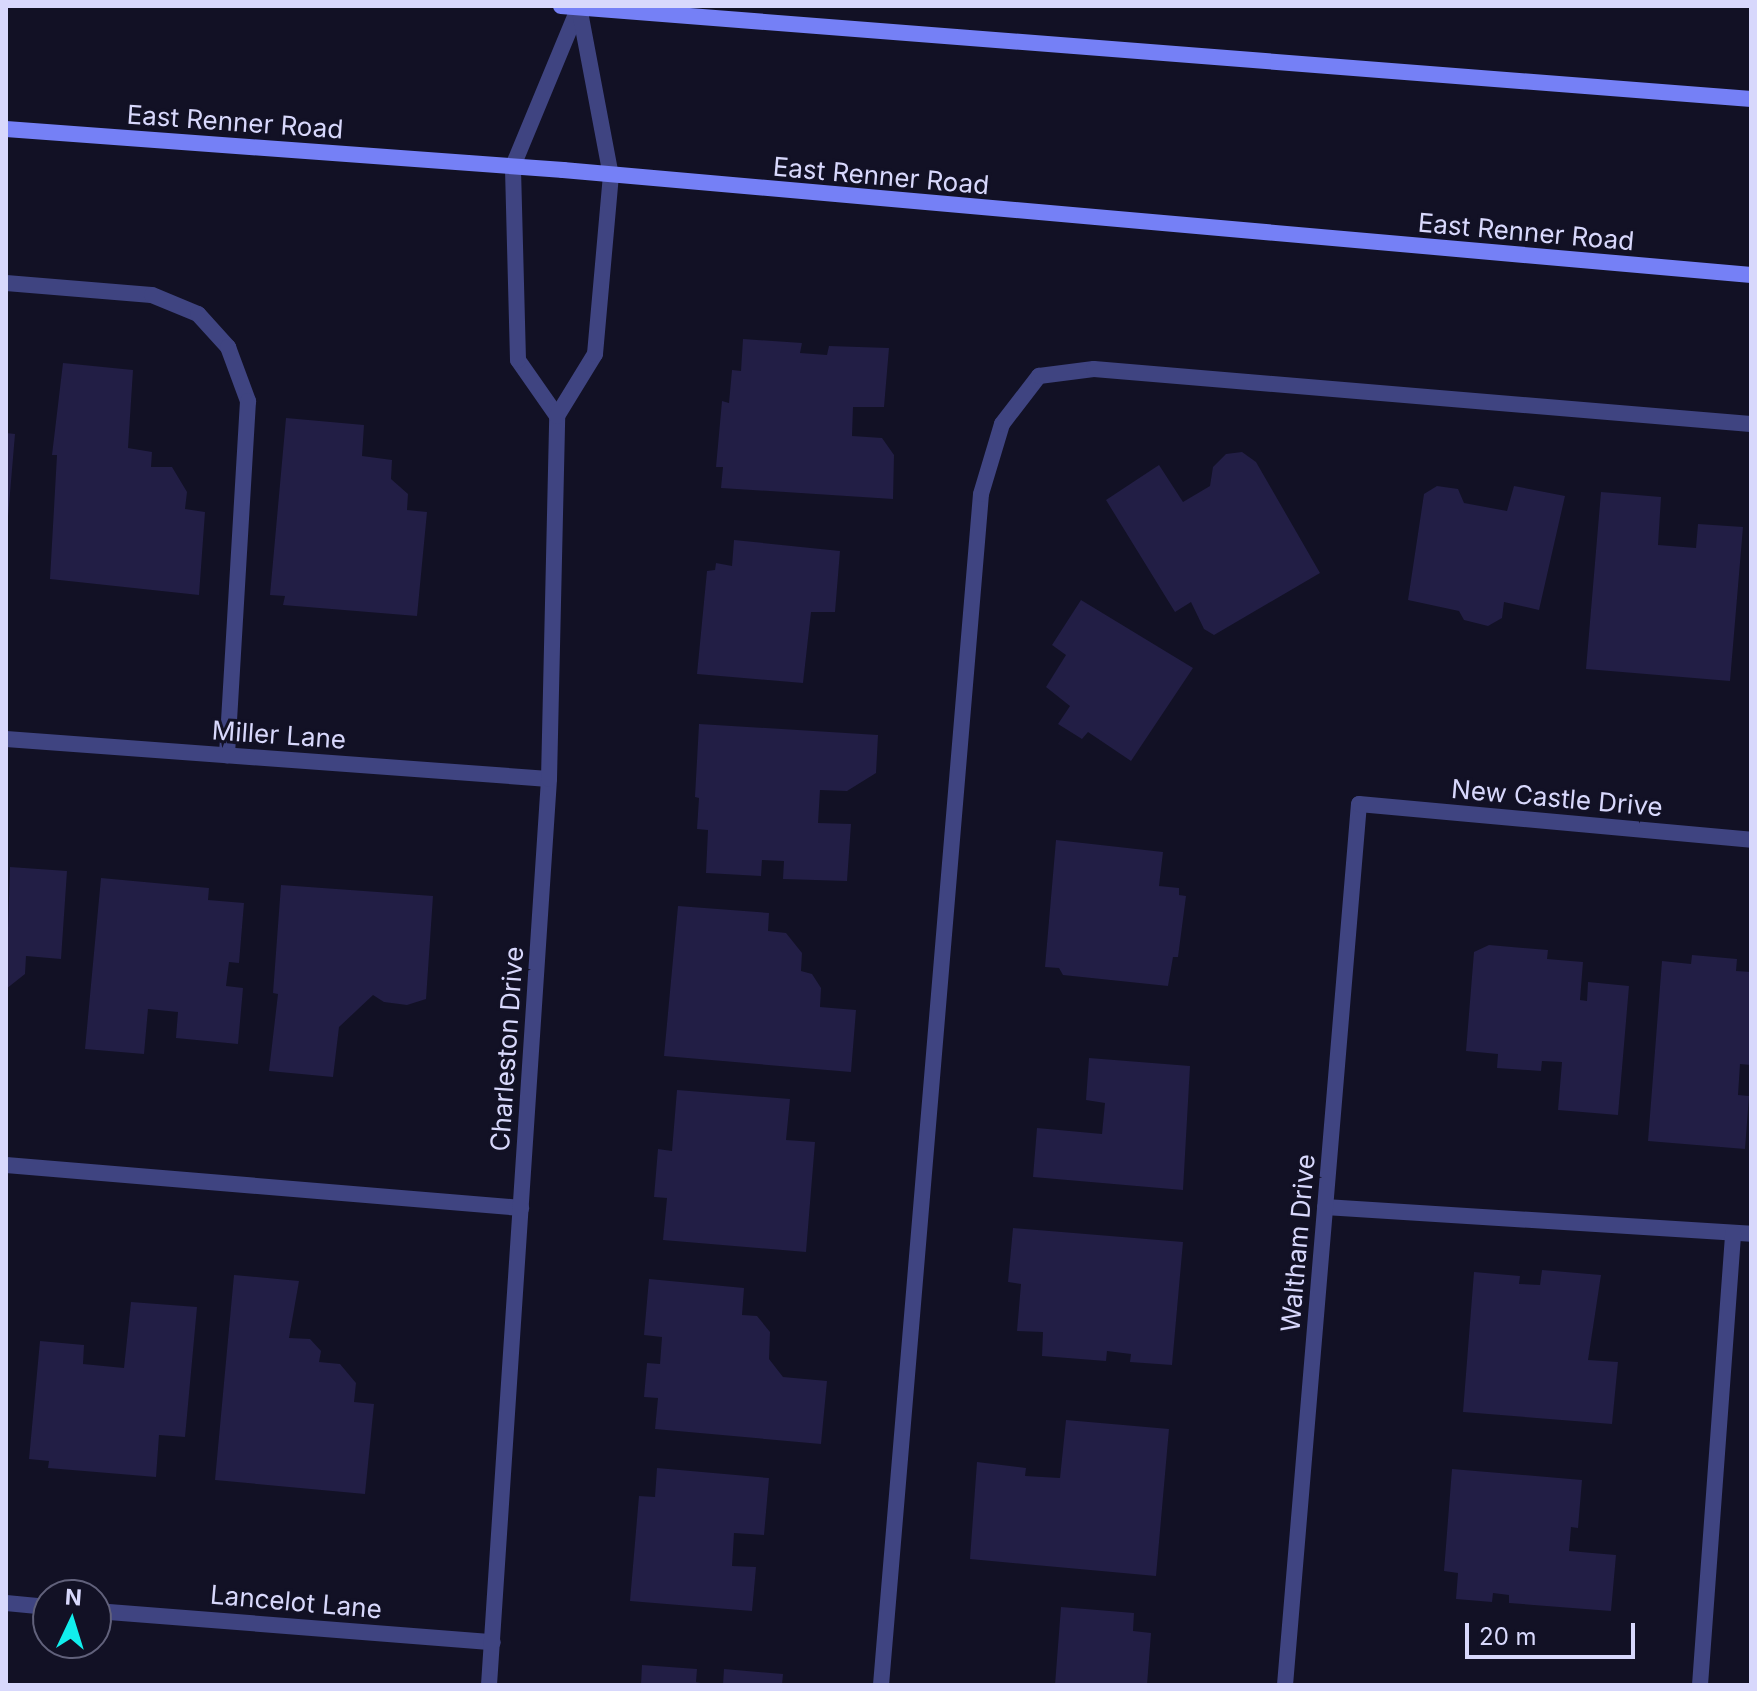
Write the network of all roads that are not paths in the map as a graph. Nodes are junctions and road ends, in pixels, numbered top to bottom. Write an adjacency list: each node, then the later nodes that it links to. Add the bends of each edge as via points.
1 (561, 6): 2 (main road)
2 (579, 7): 3 (main road); 5 (street); 6 (street)
3 (1751, 99)
4 (6, 129): 5 (main road, East Renner Road)
5 (513, 166): 6 (main road, East Renner Road); 9 (street, via 518,360)
6 (611, 176): 7 (main road, East Renner Road); 9 (street, via 595,354)
7 (1751, 275)
8 (6, 283): 12 (street, via 152,295 198,314 228,347 248,401)
9 (557, 416): 13 (street, Charleston Drive)
10 (1751, 424): 26 (street, via 1094,369 1039,376 1002,424 981,494)
11 (6, 739): 12 (street, Miller Lane)
12 (227, 755): 13 (street, Miller Lane)
13 (549, 779): 18 (street, Charleston Drive)
14 (1359, 804): 15 (street, New Castle Drive); 17 (street, Waltham Drive)
15 (1751, 840)
16 (6, 1165): 18 (street)
17 (1325, 1207): 19 (street); 27 (street, Waltham Drive)
18 (521, 1208): 24 (street, Charleston Drive)
19 (1733, 1233): 20 (street); 28 (street)
20 (1751, 1234)
21 (6, 1603): 22 (street)
22 (32, 1605)
23 (112, 1612): 24 (street, Lancelot Lane)
24 (493, 1642): 25 (street, Charleston Drive)
25 (489, 1685)
26 (881, 1685)
27 (1285, 1685)
28 (1700, 1685)

